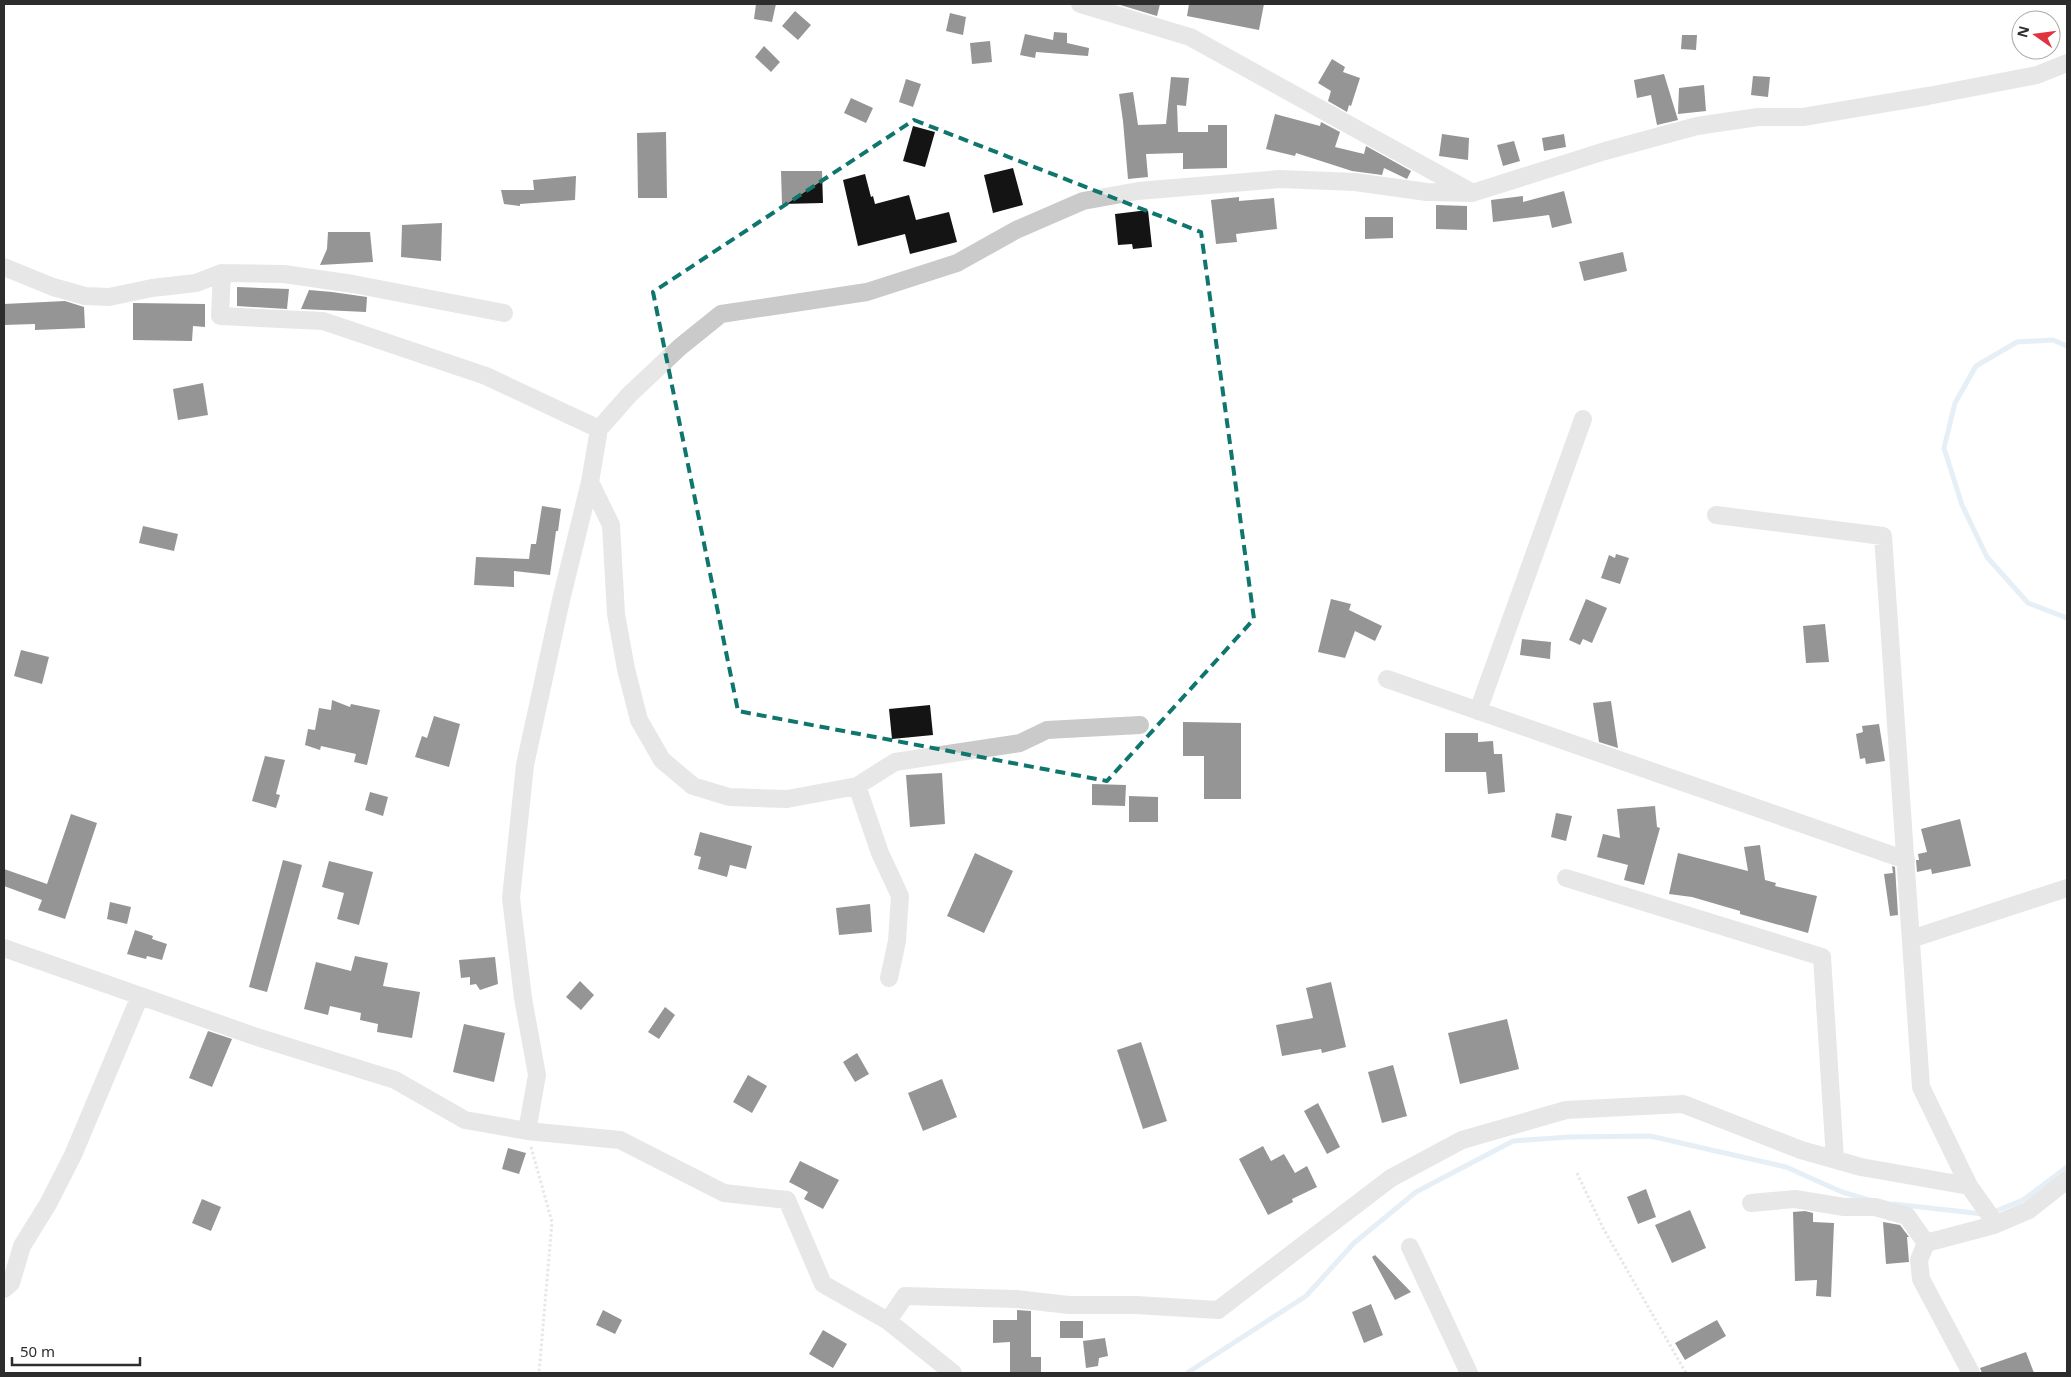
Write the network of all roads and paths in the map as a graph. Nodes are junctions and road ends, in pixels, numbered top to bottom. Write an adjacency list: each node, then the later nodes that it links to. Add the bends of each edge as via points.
1 (1080, 4): 3 (street, via 1190,37)
2 (2067, 63): 3 (street, via 2037,75 1909,99 1803,117 1758,117 1697,126)
3 (1472, 193): 8 (street, via 1427,192 1355,182 1280,180 1138,191 1083,201 1016,230 957,263 867,292 720,314 636,389)
4 (4, 267): 5 (street, via 69,292 109,297 196,283)
5 (222, 273): 6 (street, via 284,274); 8 (street, via 220,316 323,321 486,376)
6 (504, 313)
7 (1583, 420): 12 (street)
8 (600, 429): 9 (street)
9 (590, 482): 14 (street, via 611,525 616,614 639,720 662,760 693,786 729,797 787,799); 22 (street, via 560,600 525,765 511,898 522,998 537,1075)
10 (1716, 515): 15 (street, via 1883,536)
11 (1387, 679): 12 (street)
12 (1478, 711): 15 (street)
13 (1140, 725): 14 (street, via 1047,730 1020,743 895,762)
14 (857, 786): 20 (street, via 880,853 900,896 897,941)
15 (1906, 860): 18 (street)
16 (1566, 878): 23 (street, via 1822,957)
17 (2067, 888): 18 (street)
18 (1911, 938): 26 (street, via 1921,1087)
19 (4, 948): 21 (street)
20 (889, 978)
21 (140, 996): 22 (street, via 395,1080 466,1120); 31 (street, via 73,1155 22,1246 11,1283)
22 (527, 1131): 32 (street, via 620,1140 724,1193 787,1200 823,1284); 33 (path, via 552,1222)
23 (1835, 1159): 26 (street, via 1861,1167); 32 (street, via 1801,1150 1683,1104 1566,1110 1462,1140 1390,1178 1218,1310 906,1296)
24 (1577, 1174): 36 (path, via 1603,1228)
25 (2067, 1180): 28 (street, via 2029,1210)
26 (1969, 1186): 28 (street)
27 (1751, 1203): 29 (street, via 1795,1199 1844,1207 1875,1207 1907,1216)
28 (1994, 1225): 29 (street)
29 (1926, 1243): 37 (street, via 1919,1260 1921,1279)
30 (1410, 1247): 35 (street)
31 (4, 1289)
32 (888, 1321): 34 (street)
33 (540, 1373)
34 (953, 1373)
35 (1469, 1373)
36 (1686, 1373)
37 (1971, 1373)

